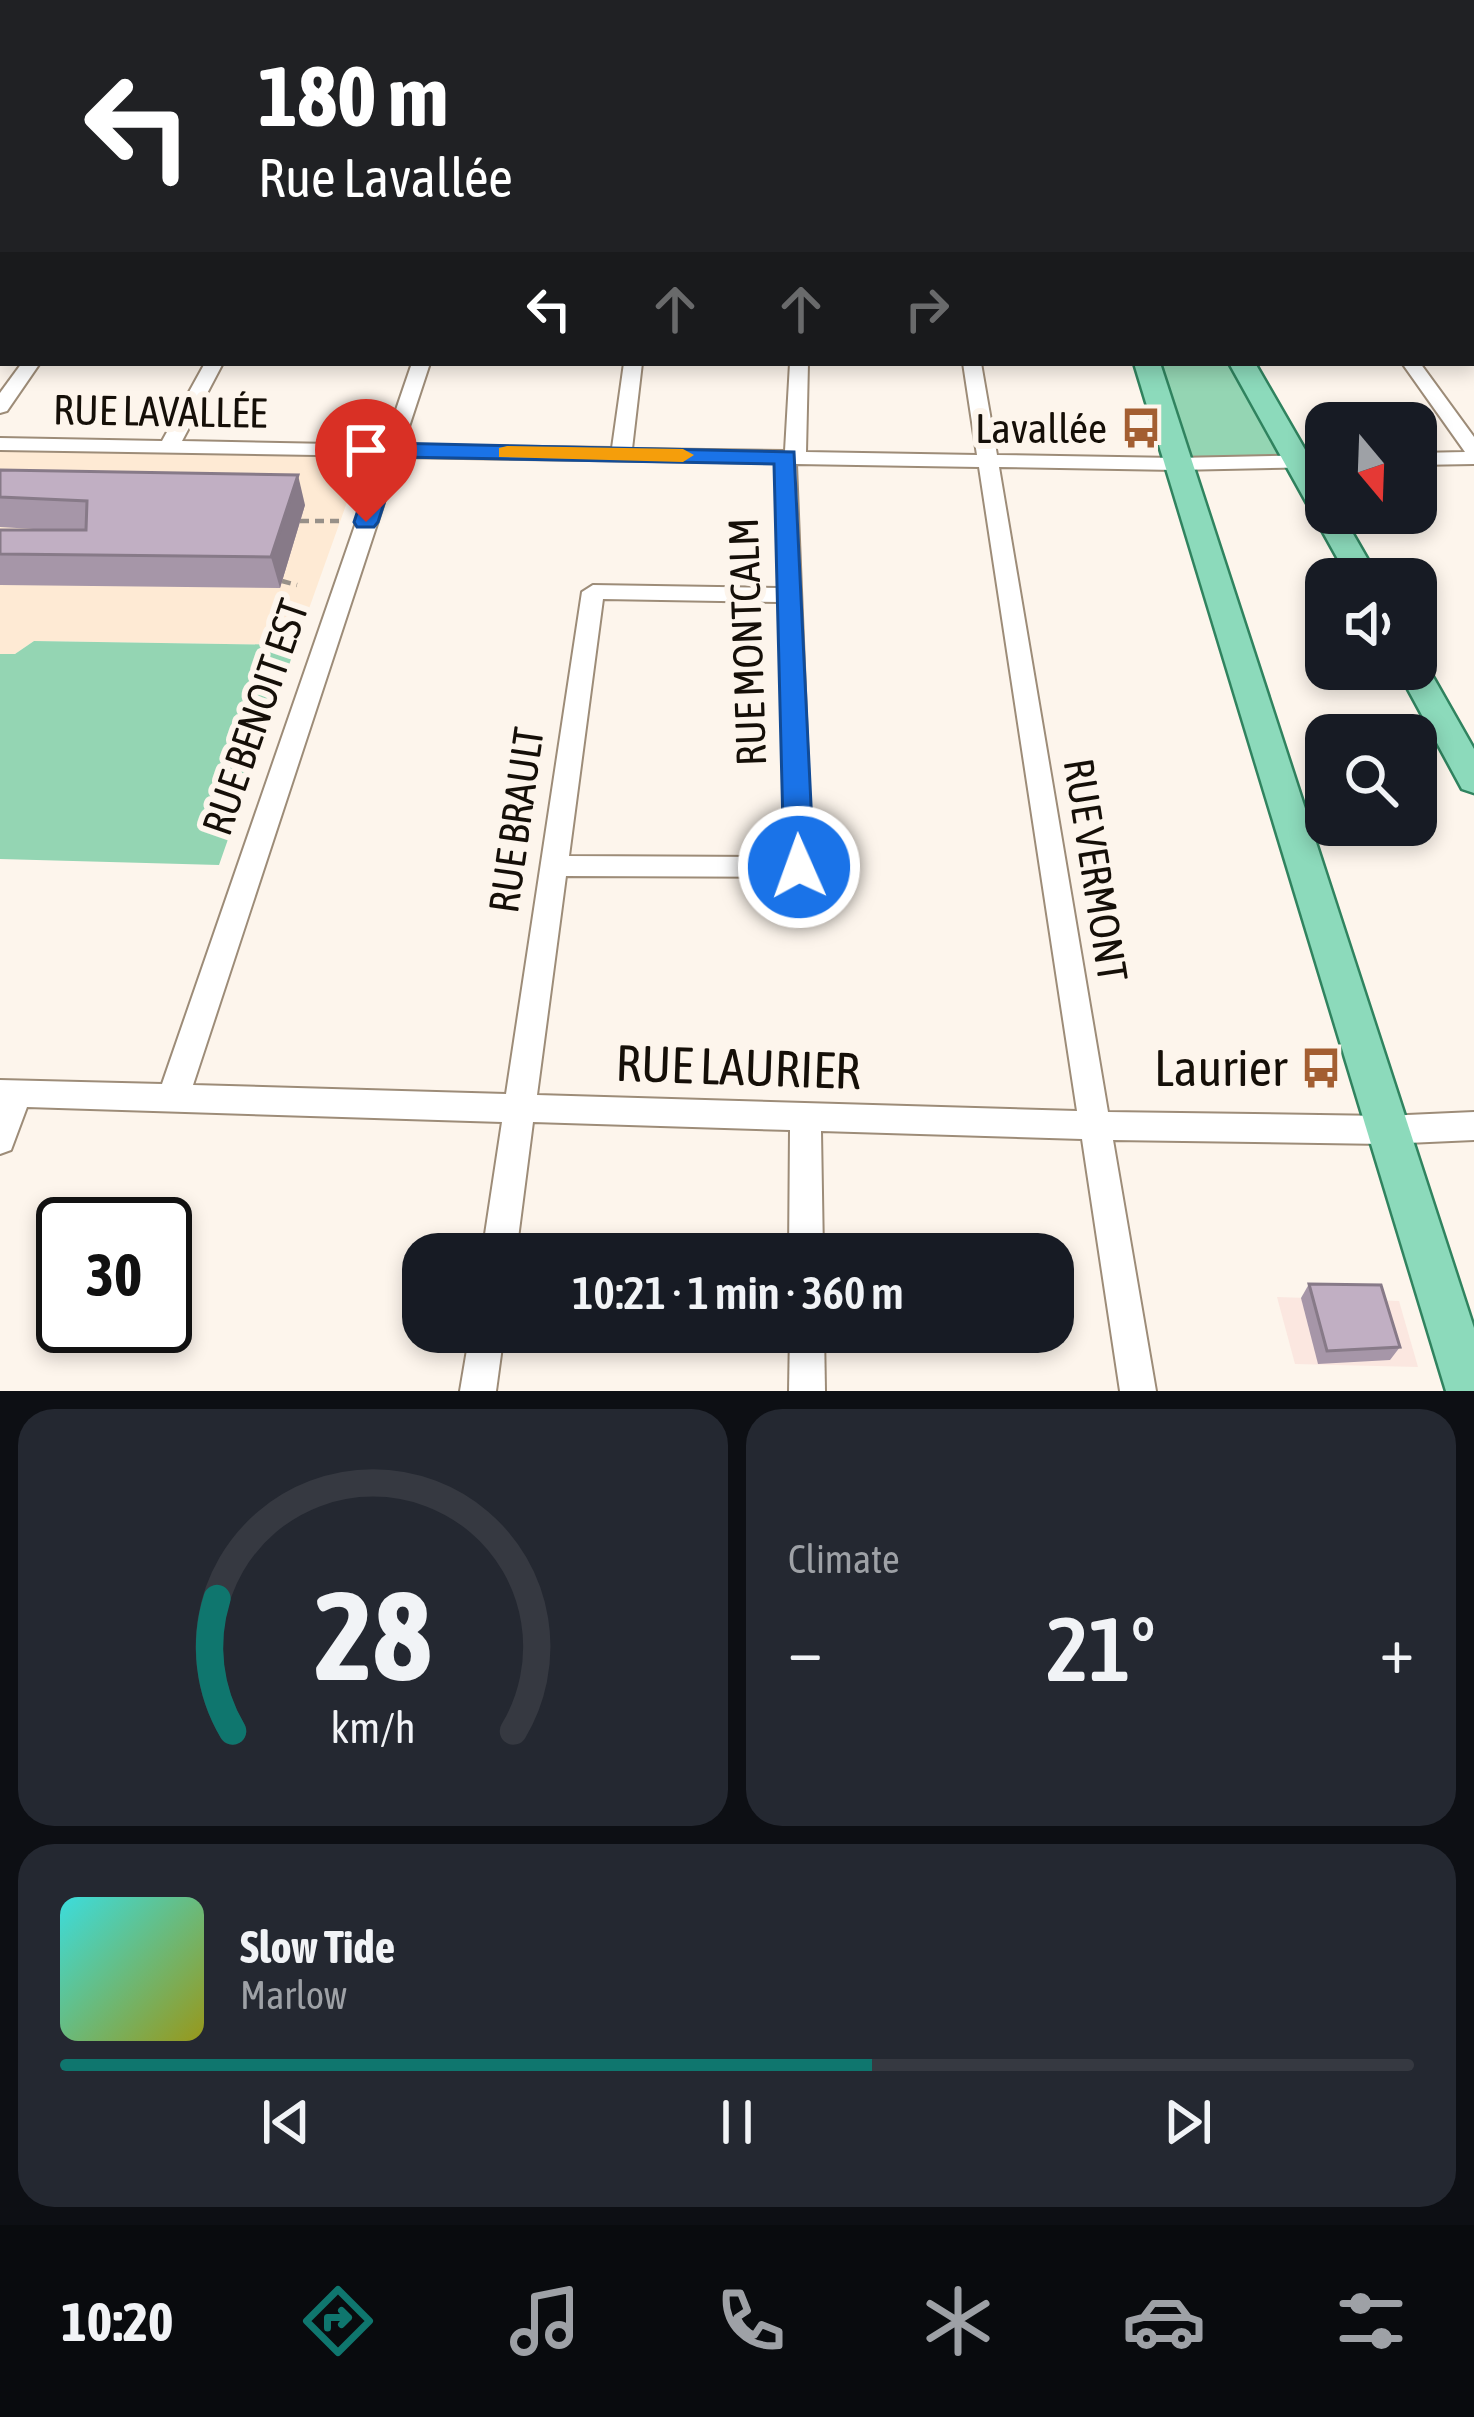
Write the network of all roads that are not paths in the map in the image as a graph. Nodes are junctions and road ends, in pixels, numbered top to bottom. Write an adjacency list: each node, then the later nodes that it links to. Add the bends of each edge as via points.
1 (29, 366): 10 (street)
2 (212, 366): 12 (street)
3 (420, 366): 13 (street, RUE BENOIT EST)
4 (633, 366): 15 (street)
5 (799, 366): 17 (street, RUE MONTCALM)
6 (972, 366): 19 (street, RUE VERMONT)
7 (1148, 366): 21 (main road)
8 (1244, 366): 14 (main road)
9 (1413, 366): 16 (street)
10 (0, 407)
11 (0, 444): 12 (street, RUE LAVALLÉE)
12 (169, 447): 13 (street, RUE LAVALLÉE)
13 (389, 450): 15 (street, RUE LAVALLÉE); 27 (street, RUE BENOIT EST)
14 (1305, 451)
15 (621, 454): 17 (street, RUE LAVALLÉE)
16 (1474, 454): 18 (street)
17 (791, 457): 19 (street, RUE LAVALLÉE); 22 (street, RUE MONTCALM)
18 (1437, 457)
19 (987, 460): 21 (street, RUE LAVALLÉE); 30 (street, RUE VERMONT)
20 (1305, 461): 21 (street, RUE LAVALLÉE)
21 (1176, 464): 32 (main road)
22 (790, 595): 25 (street, RUE BRAULT, via 593,592); 25 (street, RUE MONTCALM, via 799,867)
23 (1425, 690): 24 (main road)
24 (1474, 780)
25 (556, 866): 28 (street, RUE BRAULT)
26 (9, 1093): 27 (street, RUE LAURIER); 33 (street)
27 (172, 1098): 28 (street, RUE LAURIER)
28 (522, 1109): 29 (street, RUE LAURIER); 34 (street, RUE BRAULT)
29 (805, 1117): 30 (street, RUE LAURIER); 35 (street)
30 (1095, 1125): 32 (street, RUE LAURIER); 40 (street, RUE VERMONT)
31 (1474, 1126): 32 (street, RUE LAURIER)
32 (1385, 1130): 41 (main road)
33 (0, 1140)
34 (502, 1233)
35 (806, 1233)
36 (484, 1353): 38 (street)
37 (806, 1353): 39 (street)
38 (478, 1391)
39 (807, 1391)
40 (1138, 1391)
41 (1470, 1391)

